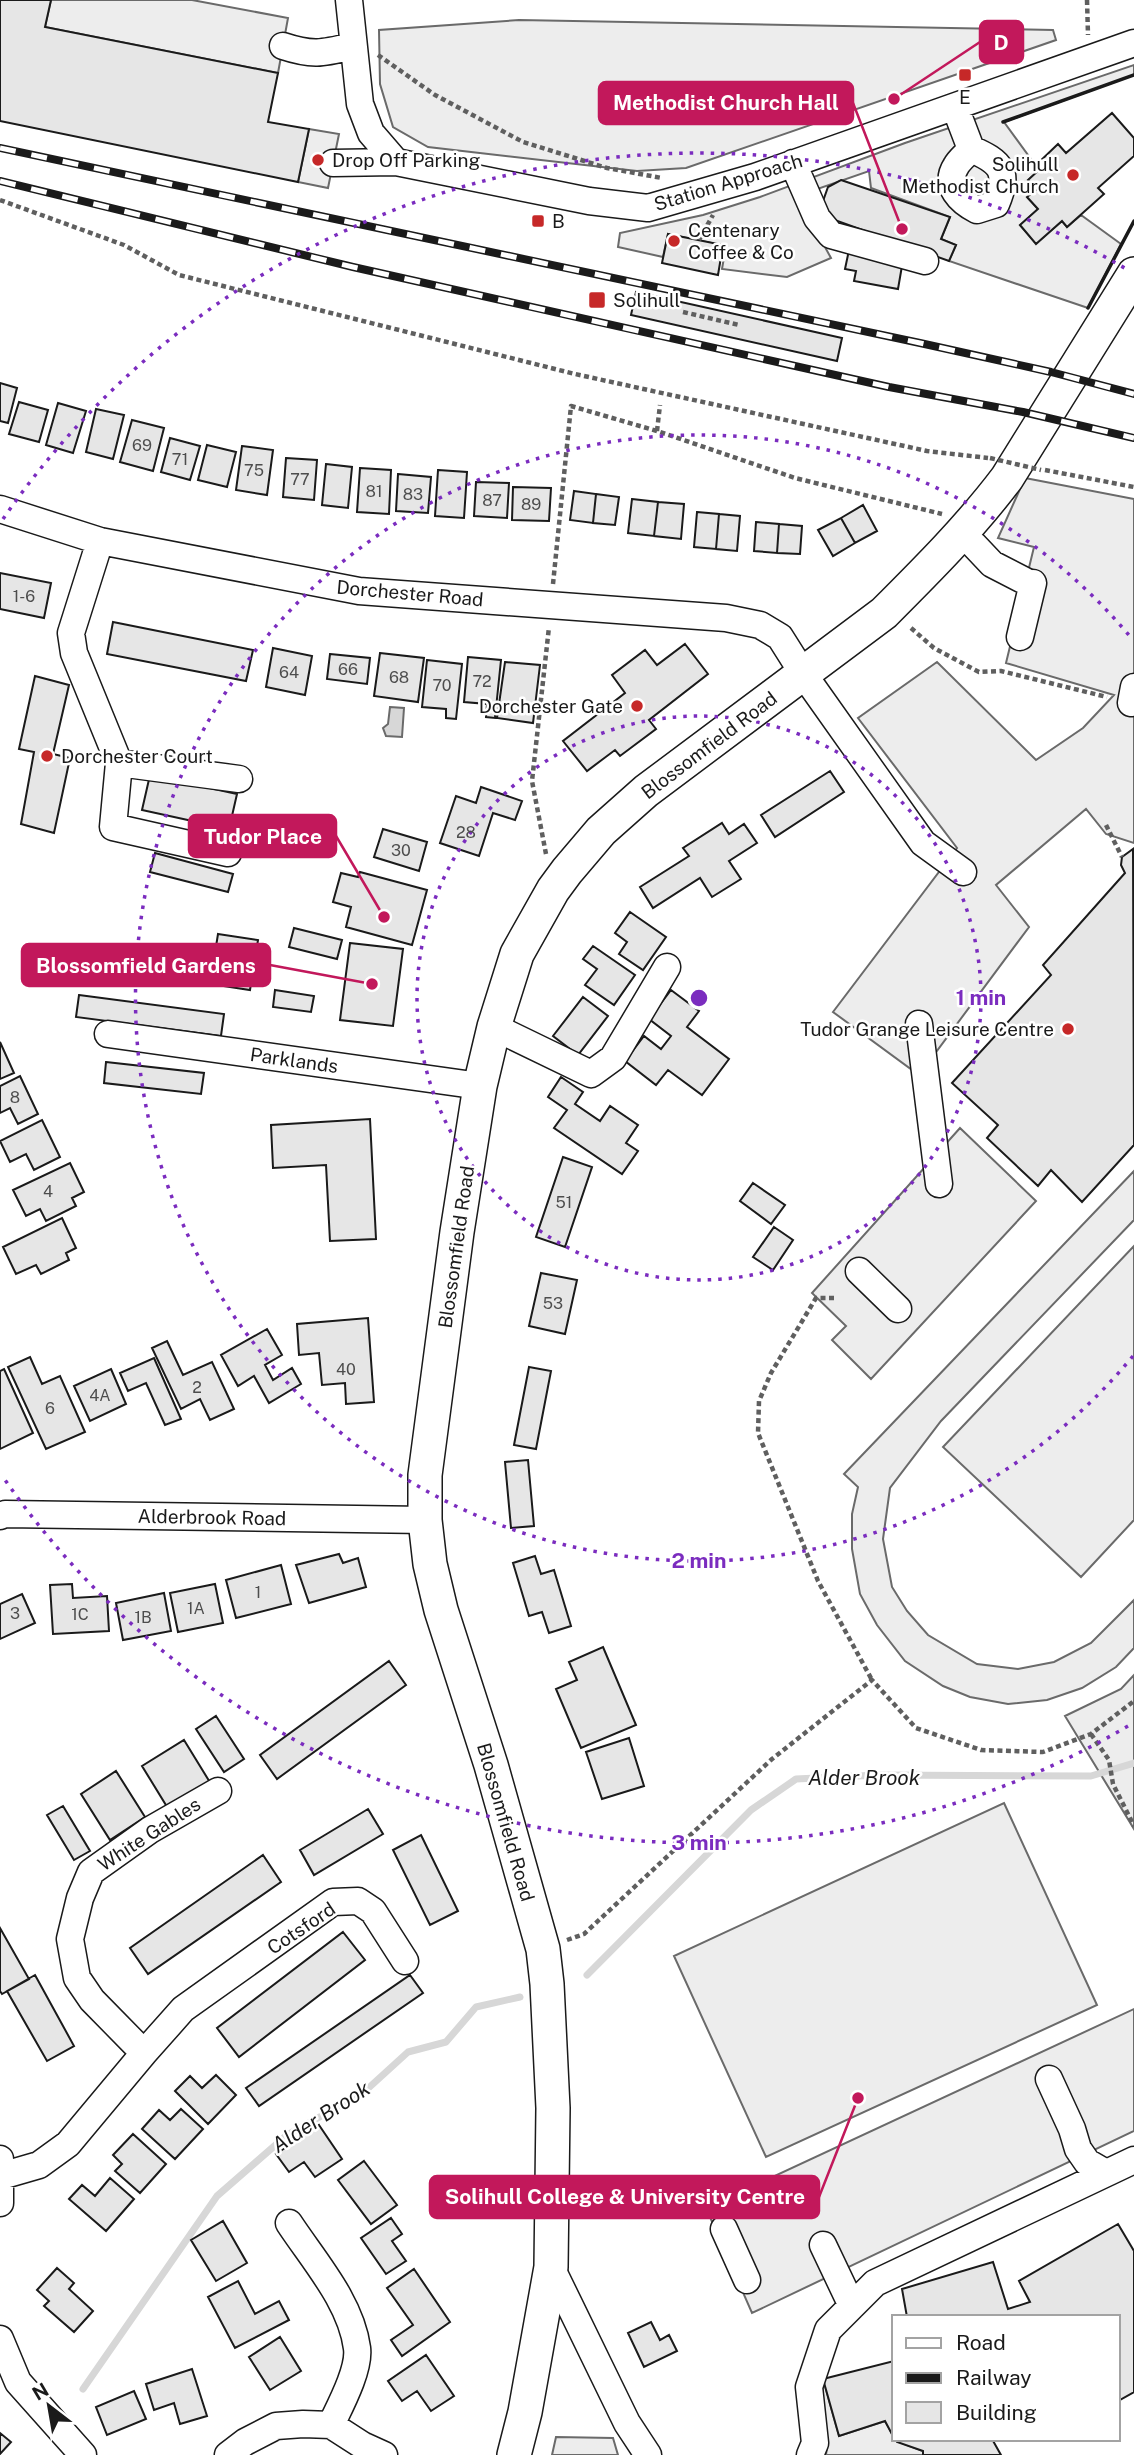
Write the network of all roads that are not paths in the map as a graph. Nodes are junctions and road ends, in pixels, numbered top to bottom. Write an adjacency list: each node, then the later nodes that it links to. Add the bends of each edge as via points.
1 (349, 0): 2 (street)
2 (352, 41): 4 (street, via 320,53); 7 (street, via 360,104 371,133)
3 (1134, 43): 5 (street, Station Approach)
4 (282, 46)
5 (955, 107): 6 (street); 9 (street, Station Approach)
6 (971, 149)
7 (396, 162): 8 (street, Station Approach); 9 (street, Station Approach, via 589,201 648,208)
8 (333, 163)
9 (793, 163): 10 (street, via 817,218 831,235)
10 (925, 261)
11 (1134, 274): 13 (main road, Blossomfield Road, via 1007,478)
12 (0, 509): 14 (street, Dorchester Road)
13 (951, 524): 15 (street, via 992,564 1029,582); 16 (main road, Blossomfield Road, via 884,614)
14 (100, 541): 16 (street, Dorchester Road, via 359,591 726,618 760,625 780,638); 17 (street, via 71,633 74,653)
15 (1020, 637)
16 (804, 675): 20 (street, Dorchester Road, via 923,844); 23 (main road, Blossomfield Road, via 646,791 601,831 553,890 517,954)
17 (119, 763): 18 (street); 19 (street, via 113,827)
18 (239, 779)
19 (228, 853)
20 (963, 872)
21 (667, 967): 23 (street, via 613,1058 591,1074)
22 (919, 1024): 26 (street)
23 (494, 1027): 25 (main road, Blossomfield Road)
24 (108, 1034): 25 (street, Parklands)
25 (480, 1086): 30 (main road, Blossomfield Road, via 425,1475)
26 (939, 1184)
27 (859, 1272): 28 (street)
28 (898, 1309)
29 (2, 1511): 30 (street, Alderbrook Road)
30 (425, 1520): 42 (main road, Blossomfield Road, via 441,1610 543,1949 553,2108)
31 (218, 1791): 33 (street, White Gables, via 150,1830 91,1872 80,1898 70,1939 77,1978)
32 (405, 1961): 33 (street, Cotsford, via 373,1911 358,1901 333,1902 183,2009)
33 (144, 2053): 36 (street, Cotsford, via 68,2144 39,2165)
34 (1049, 2079): 37 (street, via 1078,2149 1087,2162)
35 (1134, 2160): 37 (street)
36 (1, 2168): 38 (street)
37 (1106, 2173): 44 (street, via 875,2283)
38 (0, 2203)
39 (289, 2223): 46 (street, via 345,2309 358,2350 349,2389)
40 (724, 2229): 43 (street)
41 (823, 2245): 44 (street)
42 (551, 2266): 50 (main road, Blossomfield Road); 51 (street, via 627,2423)
43 (747, 2280)
44 (852, 2306): 52 (street, via 828,2330 809,2387 815,2443)
45 (0, 2339): 47 (street, via 18,2382)
46 (331, 2425): 48 (street, via 276,2426); 49 (street)
47 (83, 2455)
48 (228, 2455)
49 (384, 2455)
50 (514, 2455)
51 (648, 2455)
52 (810, 2455)

